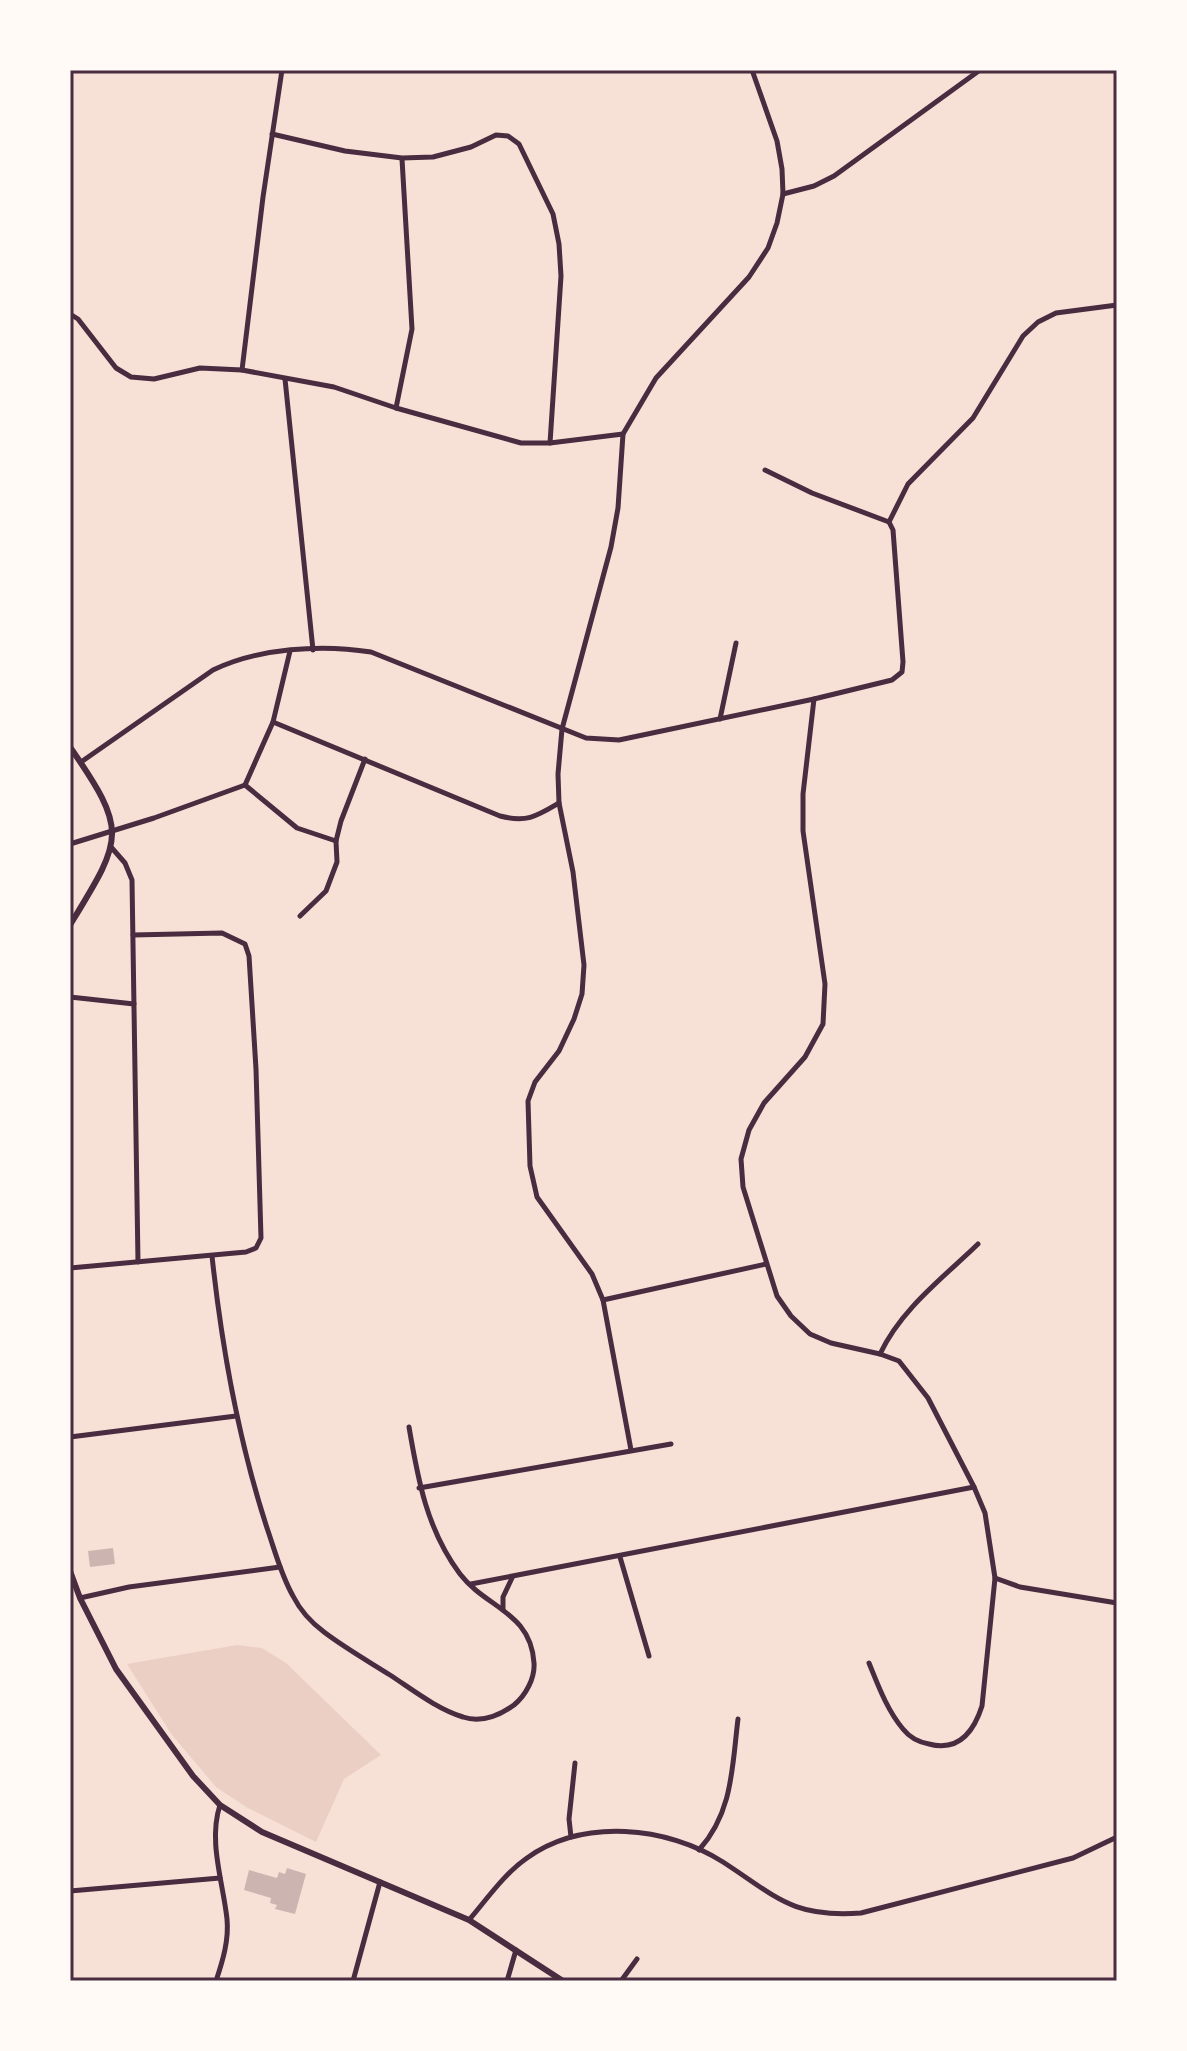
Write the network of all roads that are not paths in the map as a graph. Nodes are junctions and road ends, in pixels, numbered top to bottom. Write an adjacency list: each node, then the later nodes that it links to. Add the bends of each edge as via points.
1 (282, 70): 4 (street)
2 (752, 70): 6 (street, via 777,141)
3 (980, 70): 6 (street, via 834,176)
4 (272, 134): 5 (street); 9 (street)
5 (402, 158): 11 (street, via 412,329); 13 (street, via 433,157 496,135 519,144 553,214 559,244)
6 (783, 194): 12 (street, via 768,248 749,277 656,378)
7 (1117, 305): 15 (street, via 1056,313 1023,336 973,418 908,484)
8 (70, 314): 9 (street, via 116,368 131,377 154,379 200,368)
9 (242, 370): 10 (street)
10 (285, 379): 11 (street, via 334,387); 17 (street)
11 (396, 408): 13 (street, via 521,443)
12 (623, 434): 13 (street); 22 (street, via 611,547)
13 (550, 443)
14 (765, 470): 15 (street)
15 (889, 522): 19 (street, via 902,672 892,680)
16 (736, 643): 20 (street)
17 (313, 650): 18 (street); 22 (street, via 371,652)
18 (290, 651): 21 (street); 25 (street, via 253,655 213,670)
19 (814, 699): 20 (street); 40 (street, via 803,831 825,984 823,1024 805,1057 764,1103 741,1159 743,1187)
20 (720, 719): 22 (street, via 619,740 586,738)
21 (273, 722): 24 (street); 26 (street)
22 (562, 729): 27 (street)
23 (70, 747): 25 (main road)
24 (365, 759): 27 (street, via 519,821); 29 (street)
25 (81, 762): 28 (main road, via 106,803)
26 (245, 785): 28 (street); 29 (street, via 297,828)
27 (559, 803): 42 (street, via 573,872 584,965 582,994 559,1051 535,1082 528,1101 530,1166 537,1197 592,1274)
28 (112, 831): 30 (street); 31 (main road)
29 (336, 841): 32 (street, via 337,862 326,891)
30 (70, 844)
31 (111, 847): 33 (main road, via 104,869); 34 (street, via 131,876)
32 (300, 916)
33 (70, 925)
34 (133, 935): 36 (street); 38 (street, via 222,933 245,944 256,1069 261,1238 256,1248)
35 (70, 997): 36 (street)
36 (134, 1004): 39 (street)
37 (978, 1244): 43 (street, via 903,1317)
38 (212, 1256): 39 (street); 44 (street)
39 (138, 1262): 41 (street)
40 (766, 1264): 42 (street); 43 (street, via 777,1296 810,1334)
41 (70, 1268)
42 (603, 1300): 48 (street)
43 (880, 1354): 49 (street, via 899,1361 912,1374)
44 (236, 1416): 46 (street); 52 (street)
45 (409, 1427): 50 (street)
46 (70, 1437)
47 (671, 1444): 48 (street)
48 (631, 1450): 50 (street)
49 (974, 1487): 51 (street); 55 (street, via 985,1513)
50 (419, 1488): 56 (street, via 441,1545)
51 (620, 1557): 54 (street); 60 (street)
52 (281, 1567): 57 (street); 59 (street, via 293,1597 323,1632 423,1697 466,1718 486,1719 505,1711 521,1699 531,1681 535,1665 528,1634)
53 (70, 1571): 57 (main road)
54 (513, 1578): 56 (street); 59 (street)
55 (995, 1578): 58 (street); 61 (street, via 982,1706 977,1723 957,1744 940,1747 912,1739 883,1697)
56 (470, 1584): 59 (street)
57 (80, 1598): 64 (main road, via 116,1669)
58 (1117, 1603)
59 (503, 1610)
60 (649, 1656)
61 (869, 1663)
62 (738, 1719): 67 (street, via 721,1821)
63 (575, 1763): 65 (street)
64 (220, 1805): 68 (street, via 216,1828); 69 (main road, via 262,1832)
65 (571, 1837): 67 (street, via 644,1833); 71 (street, via 524,1860)
66 (1117, 1837): 67 (street, via 1073,1858 836,1915 799,1909)
67 (699, 1850)
68 (221, 1878): 70 (street); 74 (street, via 227,1941)
69 (380, 1882): 71 (main road); 75 (street)
70 (70, 1891)
71 (469, 1920): 72 (main road)
72 (516, 1950): 76 (street); 77 (main road)
73 (637, 1959): 78 (street)
74 (216, 1981)
75 (353, 1981)
76 (507, 1981)
77 (563, 1981)
78 (621, 1981)

